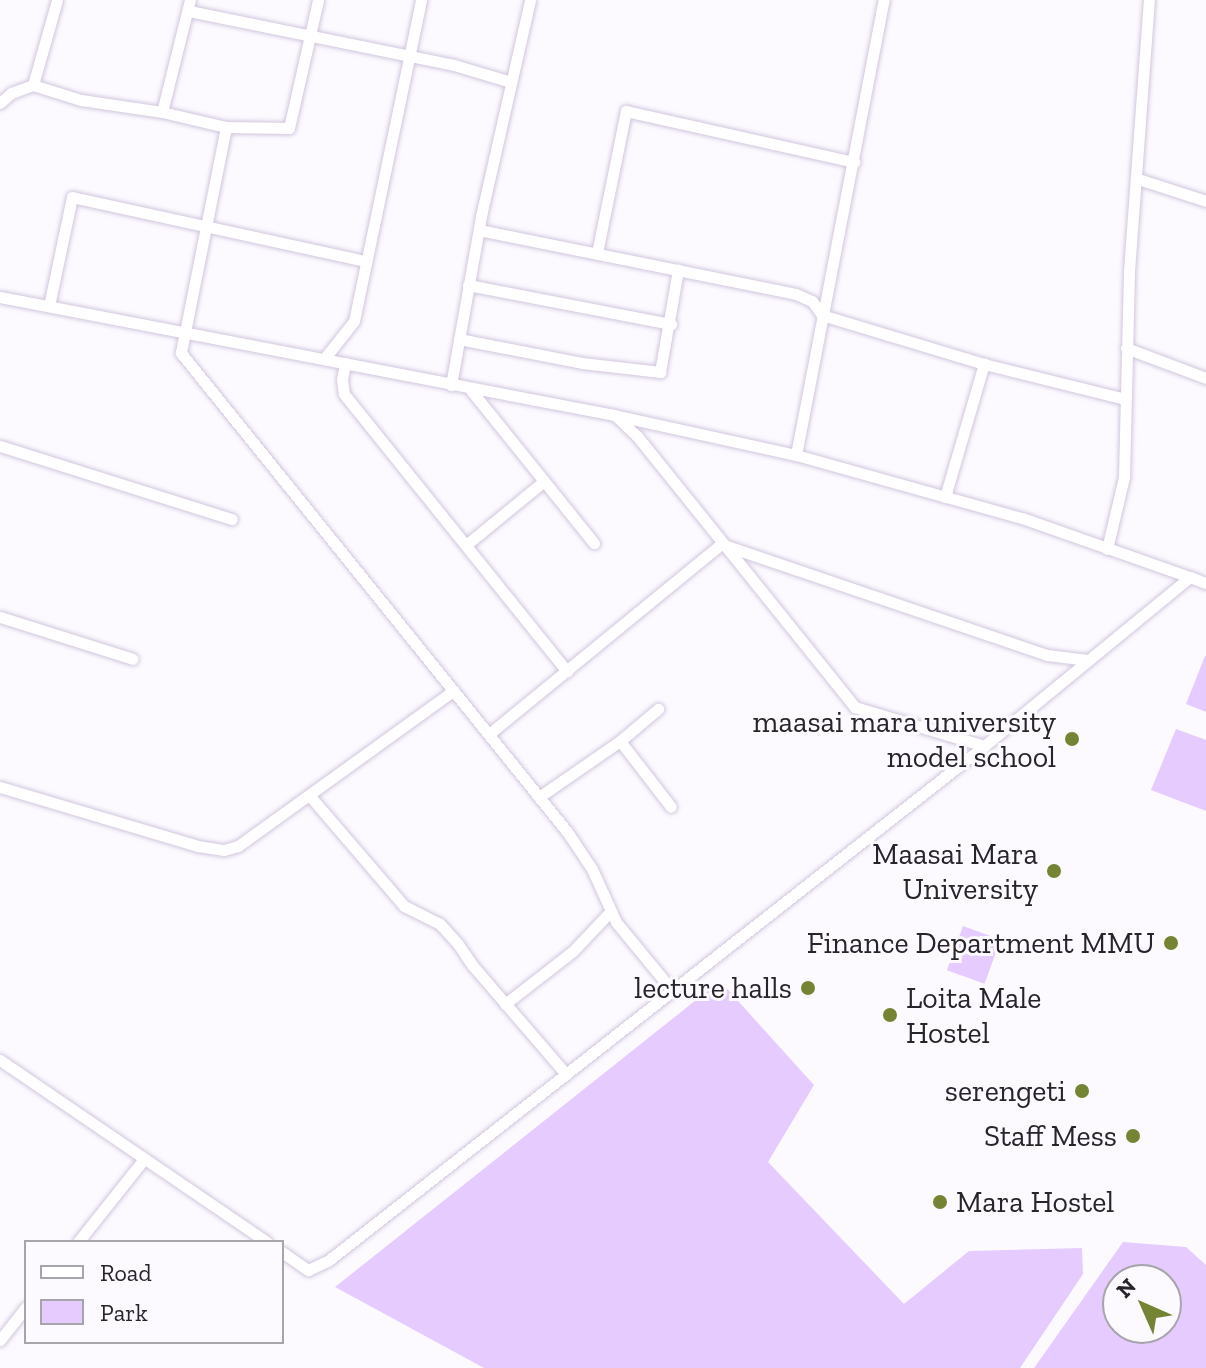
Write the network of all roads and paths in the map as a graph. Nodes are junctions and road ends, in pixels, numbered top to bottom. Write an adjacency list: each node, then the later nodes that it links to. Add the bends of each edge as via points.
1 (57, 0): 11 (street)
2 (318, 0): 8 (street)
3 (421, 0): 9 (street)
4 (530, 0): 10 (street)
5 (884, 0): 15 (street)
6 (1149, 0): 16 (street)
7 (190, 5): 8 (street); 13 (street)
8 (311, 36): 9 (street); 14 (street, via 289,128)
9 (408, 58): 10 (street); 21 (street)
10 (511, 82): 19 (street)
11 (33, 85): 12 (street); 13 (street, via 81,100)
12 (0, 103)
13 (162, 112): 14 (street)
14 (226, 127): 18 (street)
15 (854, 162): 20 (street, via 626,111); 26 (street)
16 (1138, 179): 17 (street); 30 (street)
17 (1206, 201)
18 (206, 226): 21 (street); 25 (street, via 72,197); 28 (street)
19 (479, 230): 20 (street); 23 (street)
20 (597, 253): 22 (street)
21 (366, 261): 31 (street, via 350,330)
22 (678, 270): 26 (street, via 806,297); 27 (street)
23 (468, 285): 27 (street); 29 (street)
24 (0, 297): 25 (street)
25 (49, 306): 28 (street)
26 (822, 315): 33 (street); 40 (street)
27 (671, 324): 29 (street, via 660,372 649,373)
28 (184, 333): 31 (street); 54 (street, via 185,359)
29 (459, 339): 35 (street)
30 (1126, 348): 34 (street); 37 (street)
31 (324, 359): 32 (street)
32 (345, 363): 35 (street); 46 (street, via 344,394)
33 (984, 364): 37 (street); 42 (street)
34 (1206, 378)
35 (451, 385): 36 (street)
36 (470, 389): 38 (street); 41 (street)
37 (1125, 399): 47 (street, via 1124,477)
38 (614, 415): 40 (street); 45 (street, via 637,436)
39 (0, 446): 43 (street)
40 (796, 455): 42 (street)
41 (544, 481): 44 (street); 46 (street)
42 (945, 497): 47 (street)
43 (232, 519)
44 (594, 543)
45 (721, 544): 52 (street, via 1047,655); 53 (street); 58 (street, via 855,707)
46 (466, 545): 53 (street)
47 (1107, 549): 48 (street)
48 (1190, 577): 49 (street); 52 (street)
49 (1206, 583)
50 (0, 617): 51 (street)
51 (133, 659)
52 (1088, 660): 58 (street)
53 (567, 671): 56 (street)
54 (454, 690): 56 (street); 60 (street)
55 (658, 709): 57 (street)
56 (489, 734): 61 (street)
57 (620, 741): 61 (street); 62 (street)
58 (984, 746): 64 (street)
59 (0, 787): 60 (street, via 224,850 238,846)
60 (309, 795): 65 (street, via 404,906 440,924)
61 (539, 797): 63 (street, via 592,869)
62 (671, 807)
63 (610, 912): 64 (street); 65 (street, via 573,951)
64 (671, 989): 67 (street)
65 (505, 1004): 67 (street)
66 (0, 1060): 68 (street)
67 (566, 1074): 71 (street, via 319,1267 308,1270)
68 (144, 1159): 69 (street); 70 (street)
69 (80, 1240)
70 (264, 1240)
71 (284, 1253)
72 (24, 1310): 73 (street)
73 (0, 1340)

